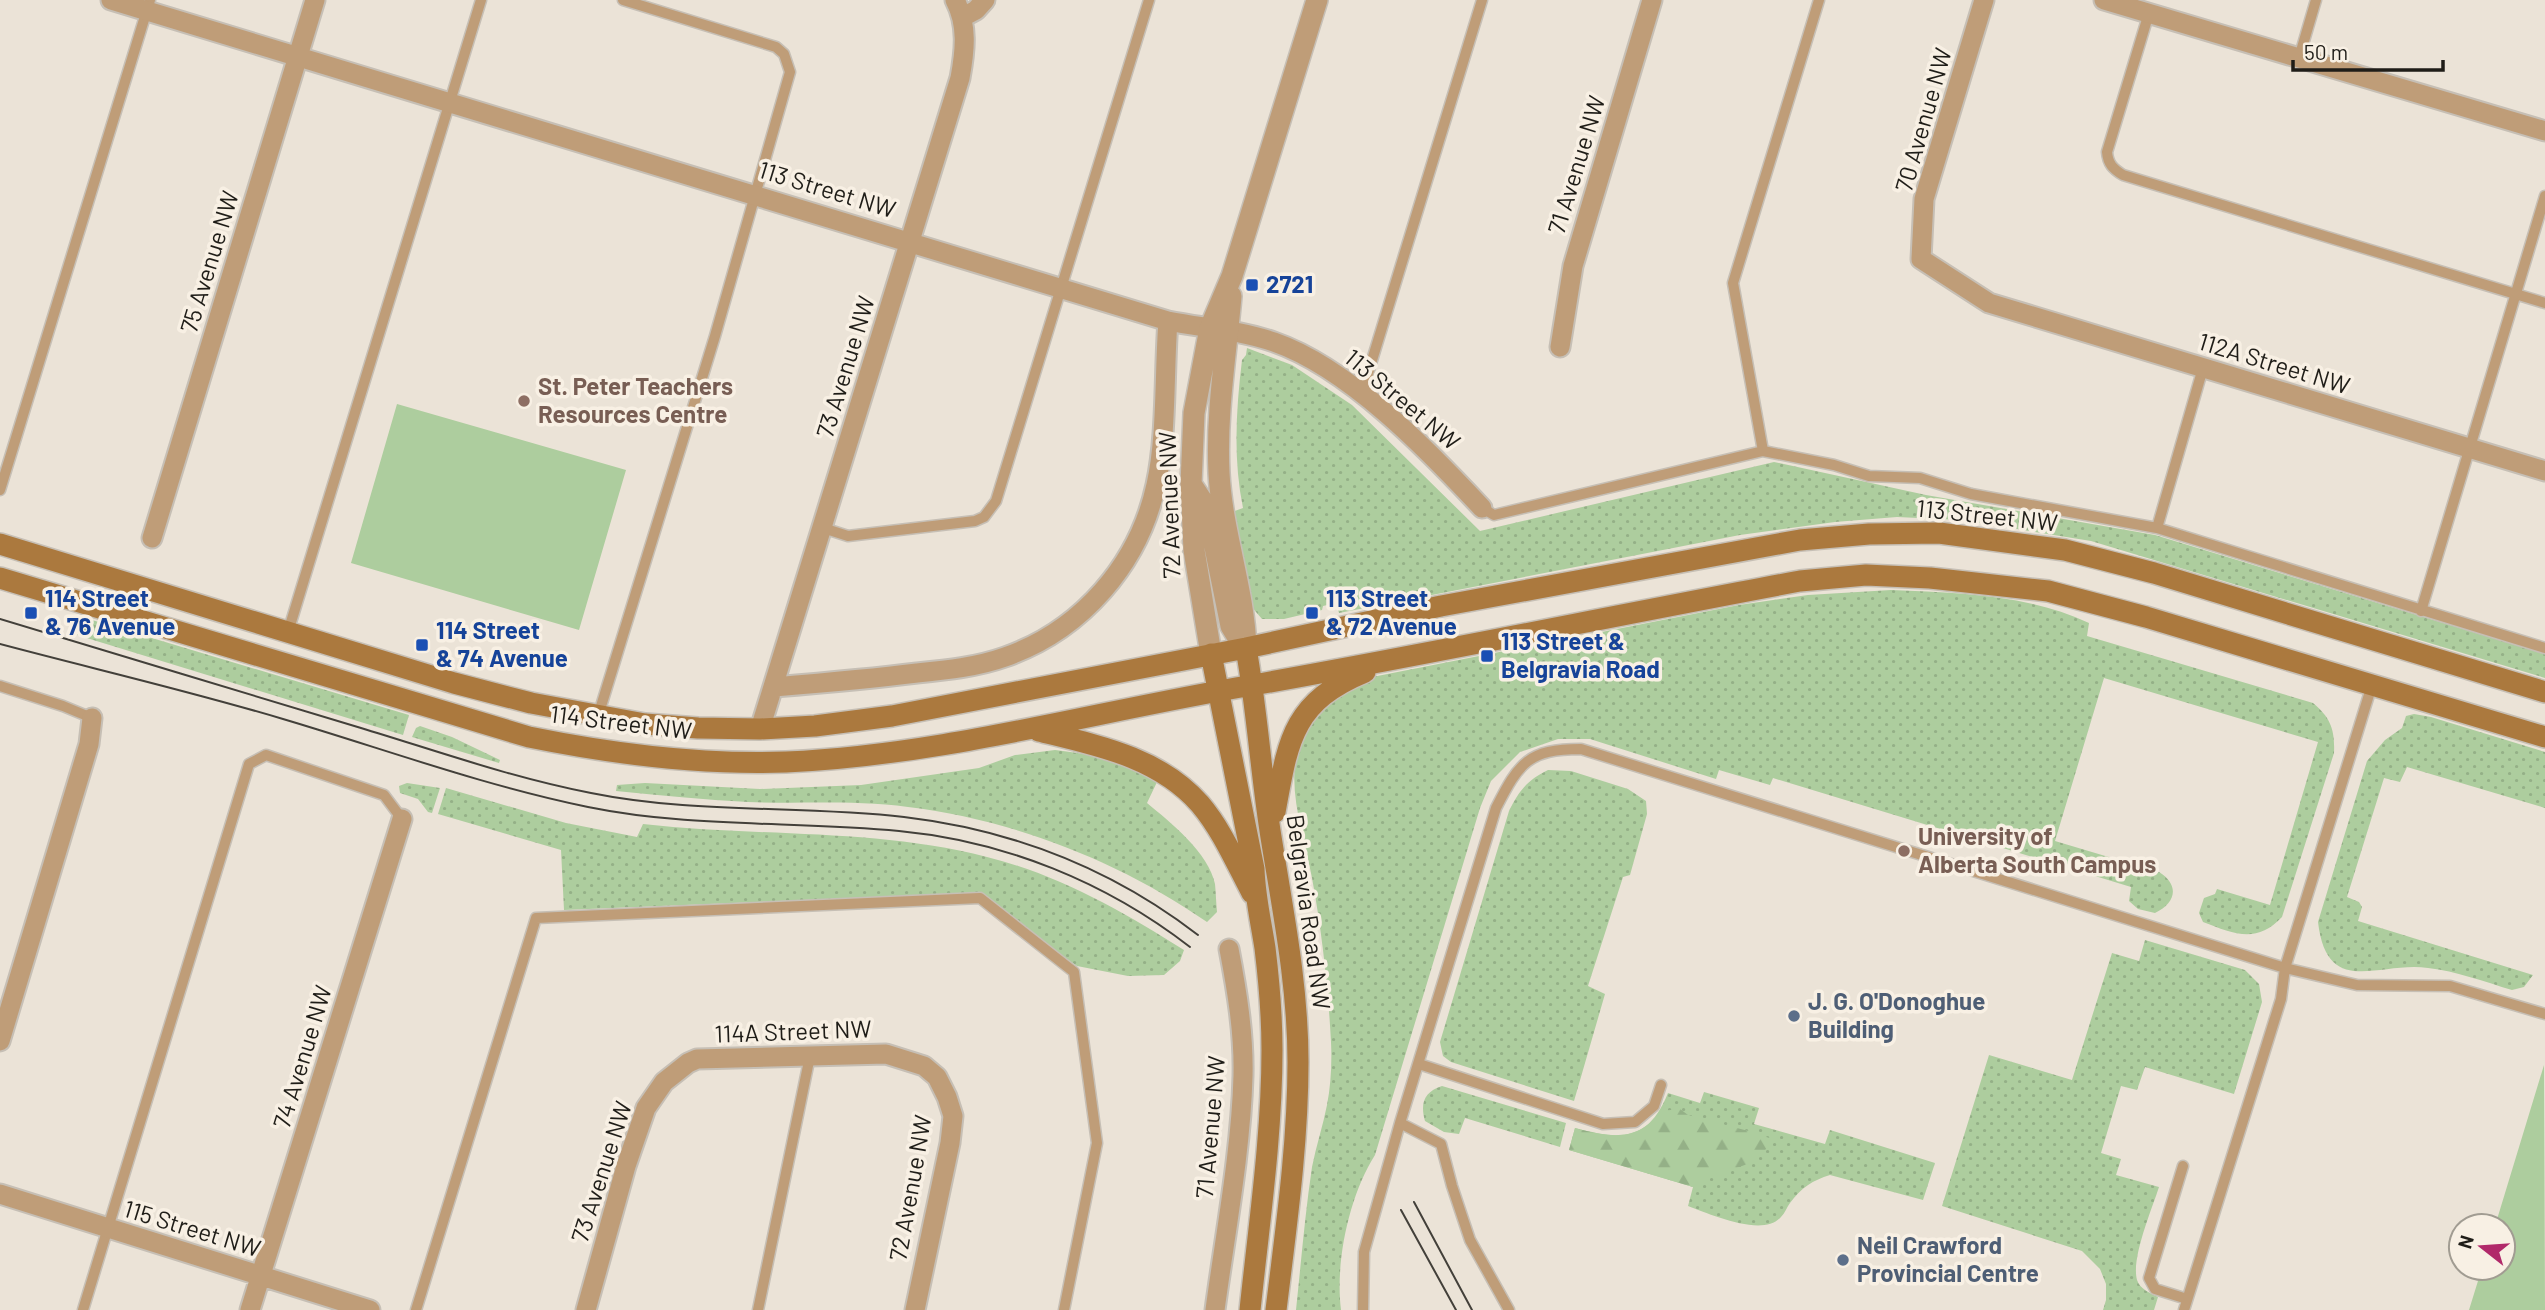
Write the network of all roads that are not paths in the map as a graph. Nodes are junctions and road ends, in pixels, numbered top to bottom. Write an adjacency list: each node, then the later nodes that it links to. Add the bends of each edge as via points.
1 (111, 0): 14 (street, 113 Street NW)
2 (315, 0): 17 (street, 75 Avenue NW)
3 (481, 0): 19 (lane)
4 (623, 0): 21 (lane, via 776,47 784,54 789,64 788,84)
5 (985, 0): 15 (street, 73 Avenue NW, via 976,10)
6 (1149, 0): 24 (lane)
7 (1317, 0): 29 (street, 72 Avenue NW)
8 (1482, 0): 32 (lane)
9 (1652, 0): 30 (street, 71 Avenue NW, via 1573,266)
10 (1819, 0): 34 (lane, via 1733,283)
11 (1984, 0): 26 (street, 70 Avenue NW, via 1924,198 1922,259)
12 (2104, 0): 16 (street)
13 (2316, 0): 18 (lane)
14 (148, 6): 17 (street, 113 Street NW); 37 (lane)
15 (959, 8): 23 (street, 73 Avenue NW, via 965,39 960,78)
16 (2149, 13): 18 (street); 25 (lane, via 2108,152 2114,170)
17 (298, 56): 19 (street, 113 Street NW); 41 (street, 75 Avenue NW)
18 (2299, 58): 20 (street)
19 (450, 103): 21 (street, 113 Street NW); 45 (lane)
20 (2545, 131)
21 (755, 196): 23 (street, 113 Street NW); 57 (lane)
22 (2545, 196): 25 (lane)
23 (910, 242): 24 (street, 113 Street NW); 39 (street, 73 Avenue NW)
24 (1061, 288): 28 (street, 113 Street NW); 39 (lane, via 991,510 975,521 848,536)
25 (2515, 294): 27 (lane); 33 (lane)
26 (1989, 303): 31 (street, 112A Street NW)
27 (2545, 303)
28 (1168, 321): 29 (street, 113 Street NW); 54 (street, 72 Avenue NW, via 1160,460 1150,508 1118,572 1080,614 1027,648 982,664)
29 (1219, 329): 32 (street, 113 Street NW, via 1277,343); 36 (street, 72 Avenue NW, via 1194,413); 46 (street, 72 Avenue NW, via 1219,473)
30 (1560, 347)
31 (2203, 368): 33 (street, 112A Street NW); 40 (lane)
32 (1362, 393): 38 (street, 113 Street NW, via 1433,456)
33 (2470, 449): 35 (street, 112A Street NW); 44 (lane)
34 (1763, 451): 38 (lane, via 1494,515); 40 (lane, via 1870,477 1920,478 1971,494)
35 (2545, 471)
36 (1191, 484): 46 (street, via 1207,508 1231,626); 48 (street, 72 Avenue NW, via 1194,550)
37 (0, 490)
38 (1482, 509)
39 (823, 528): 54 (street, 73 Avenue NW)
40 (2157, 528): 44 (lane)
41 (152, 538)
42 (0, 544): 45 (main road, 114 Street NW)
43 (0, 578): 60 (main road, 114 Street NW, via 444,713 529,737 607,751 786,762 902,751)
44 (2421, 611): 47 (lane)
45 (288, 633): 57 (main road, 114 Street NW, via 454,683)
46 (1246, 648): 48 (main road, 114 Street NW); 50 (main road); 51 (main road, Belgravia Road NW); 56 (main road, 113 Street NW, via 1441,606 1800,540 1939,533 2065,550 2154,573)
47 (2545, 648)
48 (1211, 654): 55 (main road, Belgravia Road NW); 59 (main road, 114 Street NW, via 892,716)
49 (1402, 657): 50 (main road); 52 (main road, via 1800,582 1879,576 2048,592); 63 (main road, via 1342,682 1317,698 1301,718 1288,745)
50 (1279, 681): 51 (main road)
51 (1252, 685): 55 (main road, 114 Street NW); 63 (main road, Belgravia Road NW)
52 (2372, 685): 61 (main road); 66 (lane)
53 (0, 686): 58 (lane)
54 (774, 687): 59 (street, 73 Avenue NW)
55 (1219, 692): 60 (main road, 114 Street NW); 64 (main road, Belgravia Road NW, via 1254,869)
56 (2545, 692)
57 (598, 717): 59 (main road, 114 Street NW, via 698,728)
58 (92, 718): 68 (street, via 89,744)
59 (760, 729)
60 (1030, 729): 64 (main road, via 1130,756 1168,778 1199,804 1220,832)
61 (2545, 737)
62 (402, 819): 77 (lane, via 384,795 266,755 249,764); 78 (street, 74 Avenue NW)
63 (1270, 834): 90 (main road, Belgravia Road NW, via 1290,941 1298,1063)
64 (1255, 899): 89 (main road, Belgravia Road NW, via 1265,947 1272,1048)
65 (1229, 949): 88 (street, 71 Avenue NW, via 1241,1018 1243,1075)
66 (2285, 968): 67 (lane, via 2357,985 2450,986); 71 (lane, via 1581,749 1560,749 1535,756 1513,774 1496,808); 79 (lane, via 2281,999)
67 (2545, 1014)
68 (0, 1041)
69 (810, 1056): 70 (street, 114A Street NW); 72 (street, 114A Street NW, via 886,1054 924,1066); 85 (lane)
70 (688, 1063): 84 (street, 73 Avenue NW, via 664,1082 646,1108)
71 (1419, 1064): 73 (lane, via 1603,1124 1636,1122 1654,1106); 74 (lane)
72 (937, 1077): 86 (street, 72 Avenue NW, via 953,1116)
73 (1661, 1085)
74 (1400, 1123): 91 (lane, via 1364,1252); 92 (lane, via 1441,1144 1470,1240)
75 (2183, 1166): 79 (lane, via 2148,1278 2155,1289)
76 (0, 1194): 77 (street, 115 Street NW)
77 (108, 1228): 78 (street, 115 Street NW); 80 (lane)
78 (261, 1276): 81 (street, 74 Avenue NW); 82 (street, 115 Street NW)
79 (2186, 1305)
80 (83, 1310)
81 (250, 1310)
82 (370, 1310)
83 (416, 1310): 87 (lane, via 536,918 980,898 1074,972 1097,1143)
84 (586, 1310)
85 (758, 1310)
86 (915, 1310)
87 (1065, 1310)
88 (1215, 1310)
89 (1250, 1310)
90 (1276, 1310)
91 (1363, 1310)
92 (1509, 1310)

